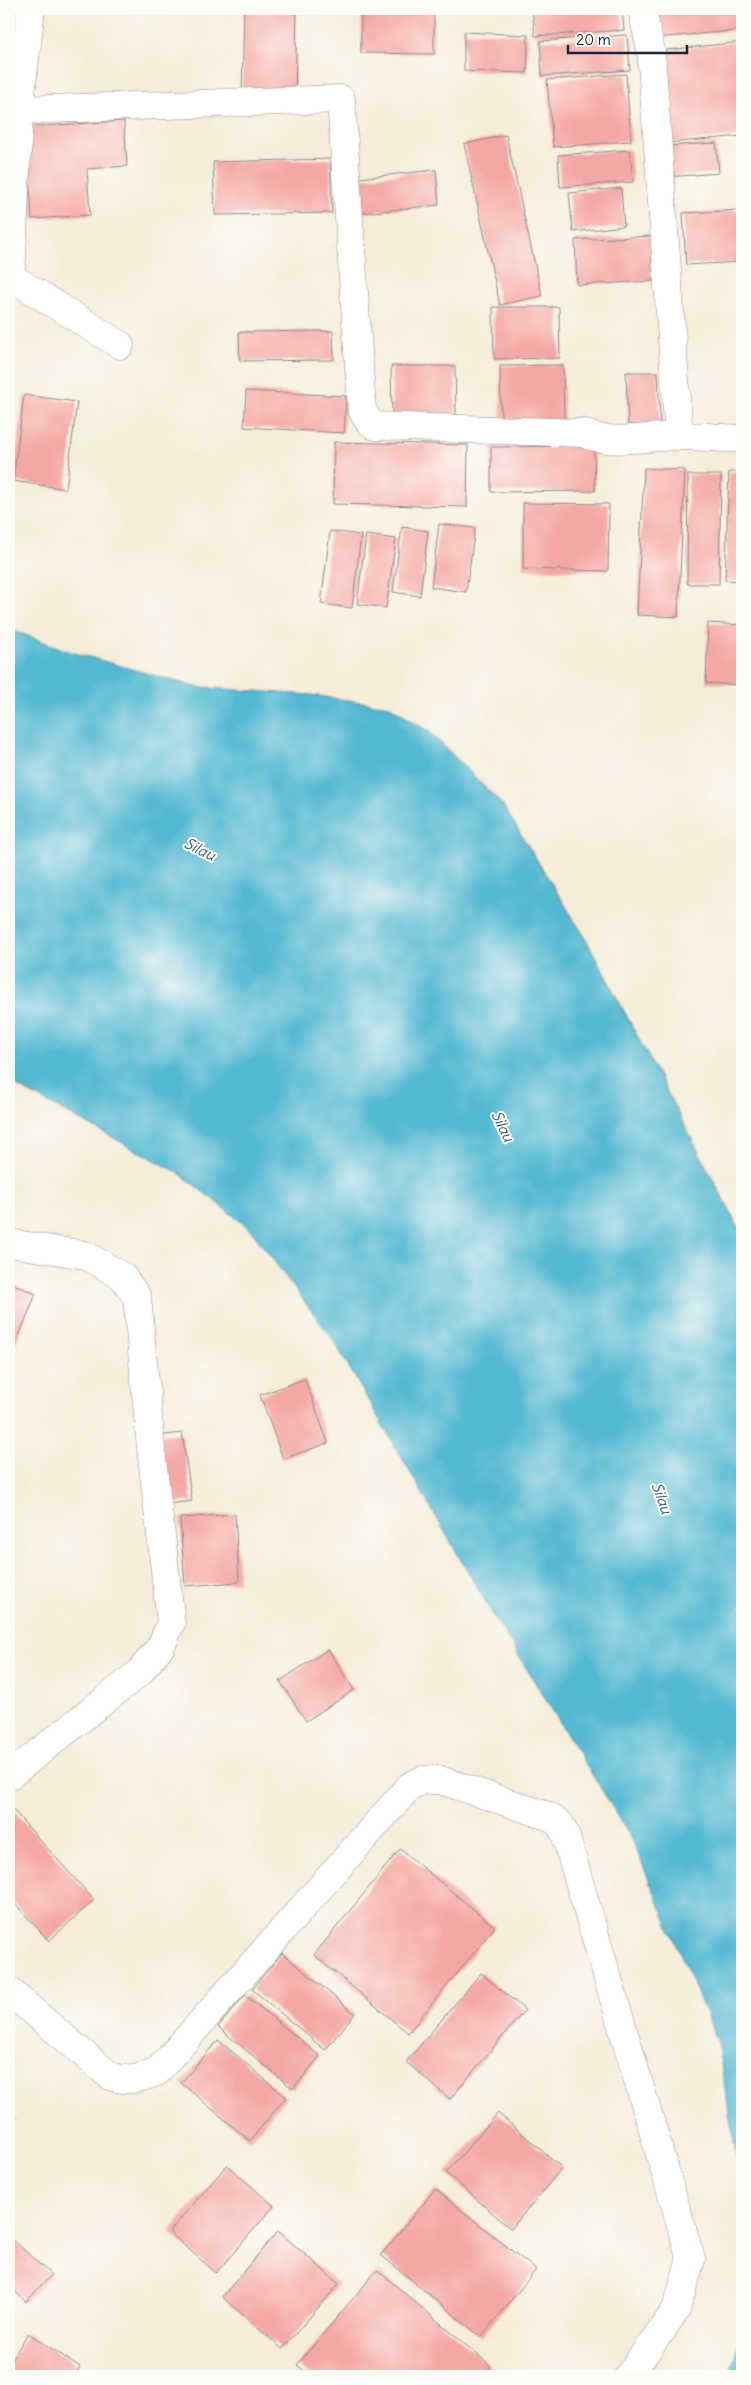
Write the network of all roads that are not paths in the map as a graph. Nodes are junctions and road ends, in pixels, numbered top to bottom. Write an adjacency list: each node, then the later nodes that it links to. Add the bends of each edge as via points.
1 (31, 9): 3 (street)
2 (642, 9): 5 (street, via 651,51)
3 (19, 110): 4 (street, via 11,277); 5 (street, via 341,99 362,410 368,420 375,426 583,433 593,438)
4 (120, 345)
5 (680, 436): 6 (street)
6 (742, 439)
7 (9, 1243): 8 (street, via 86,1255 122,1276 137,1297 171,1622 161,1646 139,1673)
8 (9, 1776)
9 (9, 1991): 10 (street, via 110,2076 123,2081 139,2079 157,2072 410,1786 423,1780 440,1780 548,1816 560,1824 564,1834 691,2259 676,2310)
10 (628, 2376)

